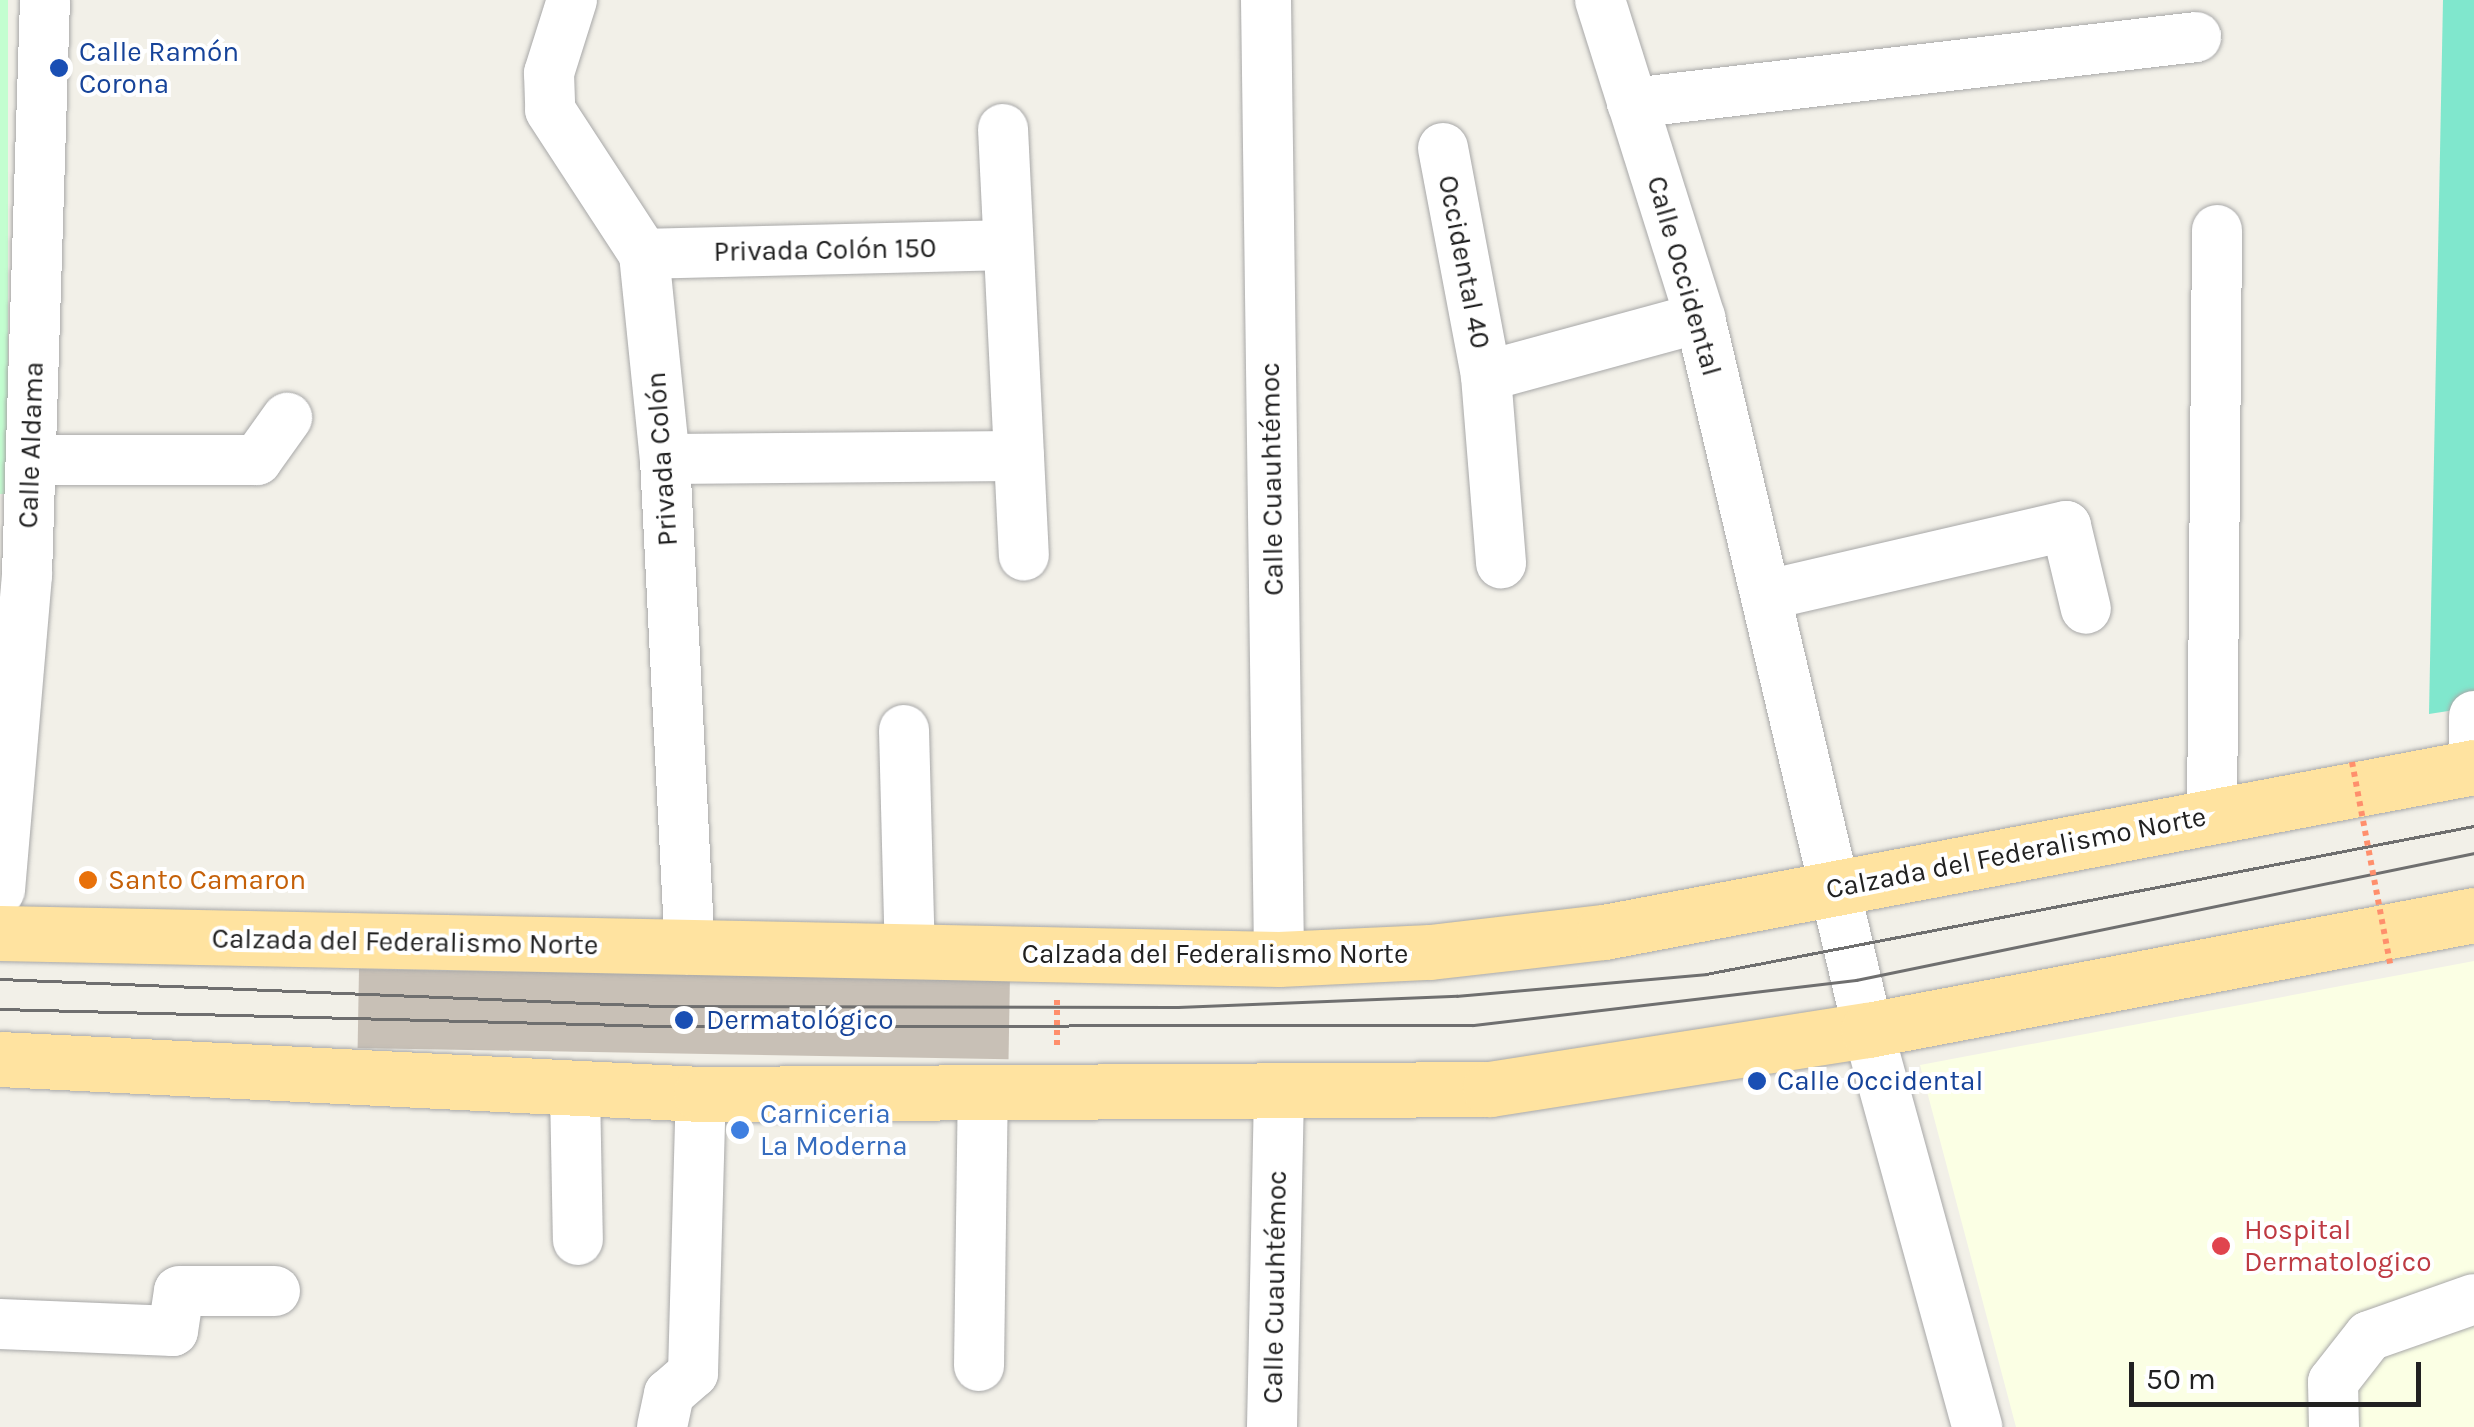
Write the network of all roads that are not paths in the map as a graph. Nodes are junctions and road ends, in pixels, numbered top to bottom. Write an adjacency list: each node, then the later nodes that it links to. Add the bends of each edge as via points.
1 (45, 0): 17 (street, Calle Aldama)
2 (572, 0): 11 (street, Privada Colón, via 549,73 550,110)
3 (1266, 0): 33 (street, Calle Cuauhtémoc)
4 (1600, 0): 6 (street, Calle Occidental)
5 (2196, 37): 6 (street)
6 (1632, 103): 12 (street, Calle Occidental)
7 (1003, 130): 10 (street)
8 (1443, 148): 13 (street, Occidental 40)
9 (2217, 230): 26 (street)
10 (1006, 245): 11 (street, Privada Colón 150); 15 (street)
11 (644, 254): 16 (street, Privada Colón)
12 (1700, 318): 13 (street, Occidental 40); 20 (street, Calle Occidental)
13 (1486, 376): 19 (street, Occidental 40)
14 (287, 418): 17 (street, via 257,460)
15 (1018, 456): 16 (street); 18 (street)
16 (665, 459): 31 (street, Privada Colón)
17 (31, 460): 28 (street, Calle Aldama)
18 (1024, 555)
19 (1501, 562)
20 (1767, 595): 21 (street, via 2066,526); 27 (street, Calle Occidental)
21 (2086, 609)
22 (2474, 716): 24 (street)
23 (904, 730): 32 (street)
24 (2474, 754)
25 (2474, 767): 26 (main road, Calzada del Federalismo Norte)
26 (2212, 816): 27 (main road, Calzada del Federalismo Norte)
27 (1837, 886): 33 (main road, Calzada del Federalismo Norte, via 1604,932); 34 (street, Calle Occidental)
28 (0, 890)
29 (2474, 915): 34 (main road)
30 (0, 932): 31 (main road, Calzada del Federalismo Norte)
31 (690, 949): 32 (main road, Calzada del Federalismo Norte)
32 (910, 953): 33 (main road, Calzada del Federalismo Norte)
33 (1279, 959)
34 (1868, 1030): 36 (main road, via 1490,1089); 47 (street, Calle Occidental)
35 (0, 1059): 37 (main road)
36 (1278, 1088): 39 (main road); 46 (street, Calle Cuauhtémoc)
37 (575, 1090): 38 (main road); 40 (street)
38 (701, 1094): 39 (main road); 45 (street, via 693,1373 669,1394)
39 (983, 1094): 44 (street)
40 (578, 1240)
41 (275, 1291): 43 (street, via 179,1291 173,1331)
42 (2474, 1299): 48 (street, via 2369,1336 2334,1382)
43 (0, 1324)
44 (979, 1366)
45 (662, 1427)
46 (1272, 1427)
47 (1977, 1427)
48 (2334, 1427)

